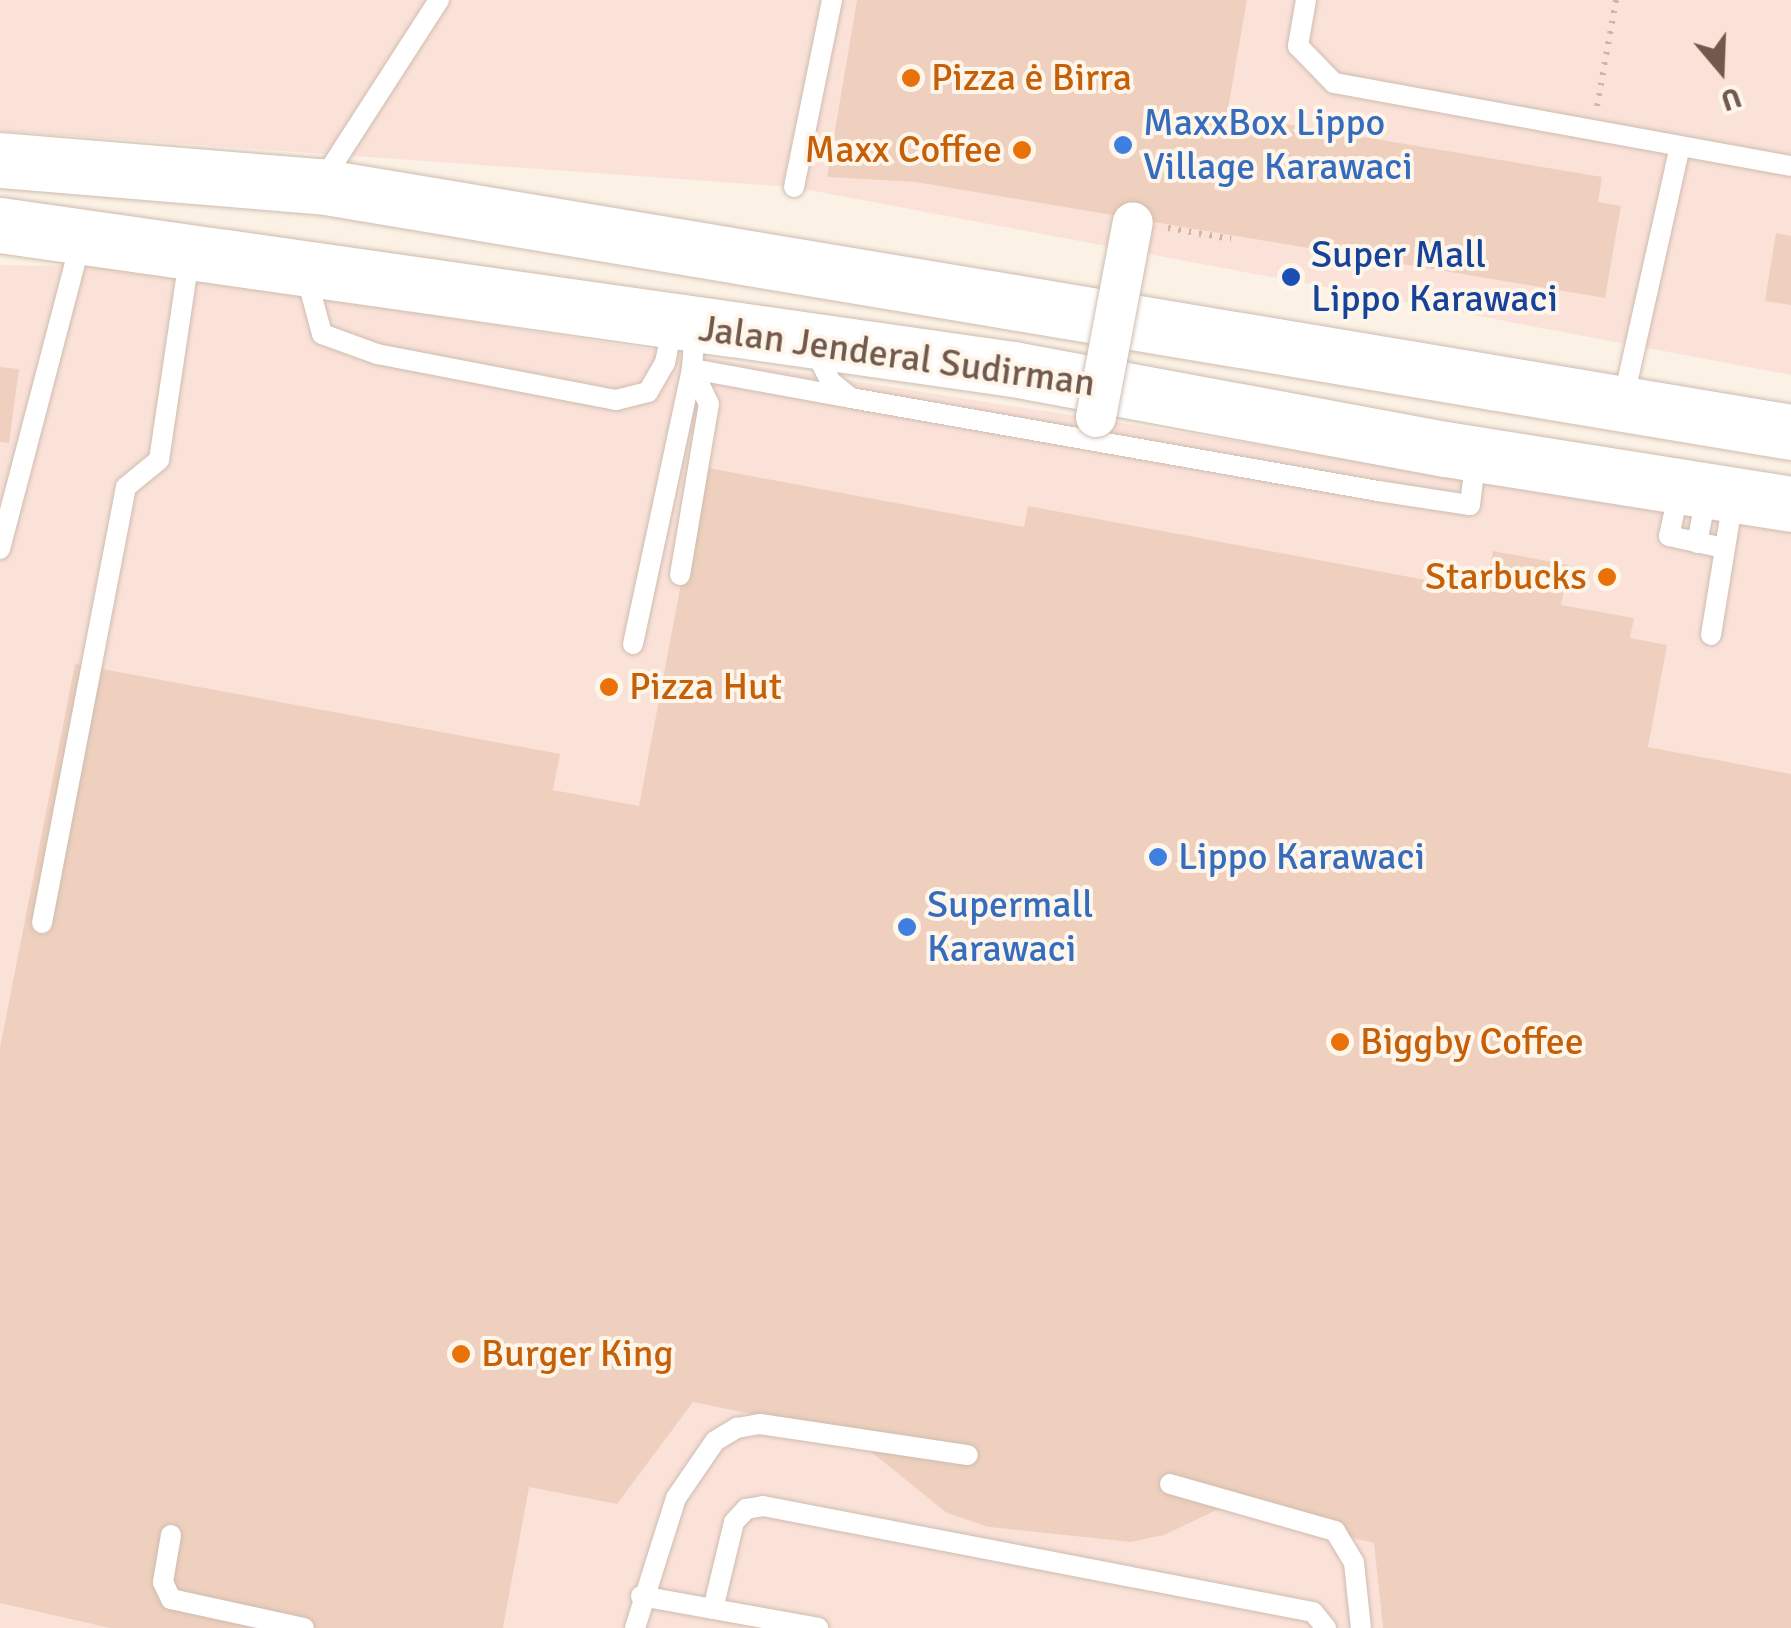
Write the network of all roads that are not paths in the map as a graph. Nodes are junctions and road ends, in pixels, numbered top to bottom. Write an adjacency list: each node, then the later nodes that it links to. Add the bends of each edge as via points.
1 (439, 0): 8 (lane)
2 (832, 0): 9 (lane)
3 (1306, 0): 4 (lane, via 1298,46 1334,83)
4 (1680, 147): 6 (lane); 21 (lane)
5 (0, 160): 7 (street, Jalan Jenderal Sudirman)
6 (1791, 166)
7 (72, 168): 8 (street, Jalan Jenderal Sudirman); 14 (street)
8 (319, 186): 16 (street, Jalan Jenderal Sudirman)
9 (794, 187)
10 (1132, 222): 22 (street, bridge)
11 (0, 226): 12 (street, Jalan Jenderal Sudirman)
12 (82, 235): 13 (street, Jalan Jenderal Sudirman); 27 (lane)
13 (190, 251): 14 (street, Jalan Jenderal Sudirman); 31 (lane, via 158,460 126,487)
14 (247, 258): 15 (street, Jalan Jenderal Sudirman)
15 (304, 268): 17 (street, Jalan Jenderal Sudirman); 17 (lane, via 322,334 378,354 616,400 648,392)
16 (905, 282): 19 (street); 21 (street, Jalan Jenderal Sudirman)
17 (687, 339): 18 (street, Jalan Jenderal Sudirman); 20 (lane); 28 (lane, via 709,404); 30 (lane)
18 (810, 342): 19 (street, Jalan Jenderal Sudirman); 20 (lane, via 830,382)
19 (1013, 369): 26 (street, Jalan Jenderal Sudirman)
20 (852, 398): 26 (lane, via 1470,505 1476,463 1677,500 1669,536)
21 (1622, 404): 23 (street, Jalan Jenderal Sudirman)
22 (1096, 417)
23 (1791, 432)
24 (1791, 471): 26 (street)
25 (1791, 504): 26 (street, Jalan Jenderal Sudirman)
26 (1709, 514): 29 (lane)
27 (0, 550)
28 (680, 575)
29 (1711, 636)
30 (633, 644)
31 (42, 923)
32 (968, 1455): 35 (lane, via 760,1424 737,1428 714,1441 676,1498)
33 (1170, 1484): 41 (lane, via 1335,1531 1354,1562)
34 (171, 1535): 37 (lane, via 163,1582 171,1599)
35 (641, 1596): 36 (lane); 38 (lane)
36 (713, 1609): 39 (lane); 40 (lane, via 734,1522 746,1509 762,1506 1314,1612)
37 (304, 1628)
38 (635, 1628)
39 (818, 1628)
40 (1326, 1628)
41 (1362, 1628)

